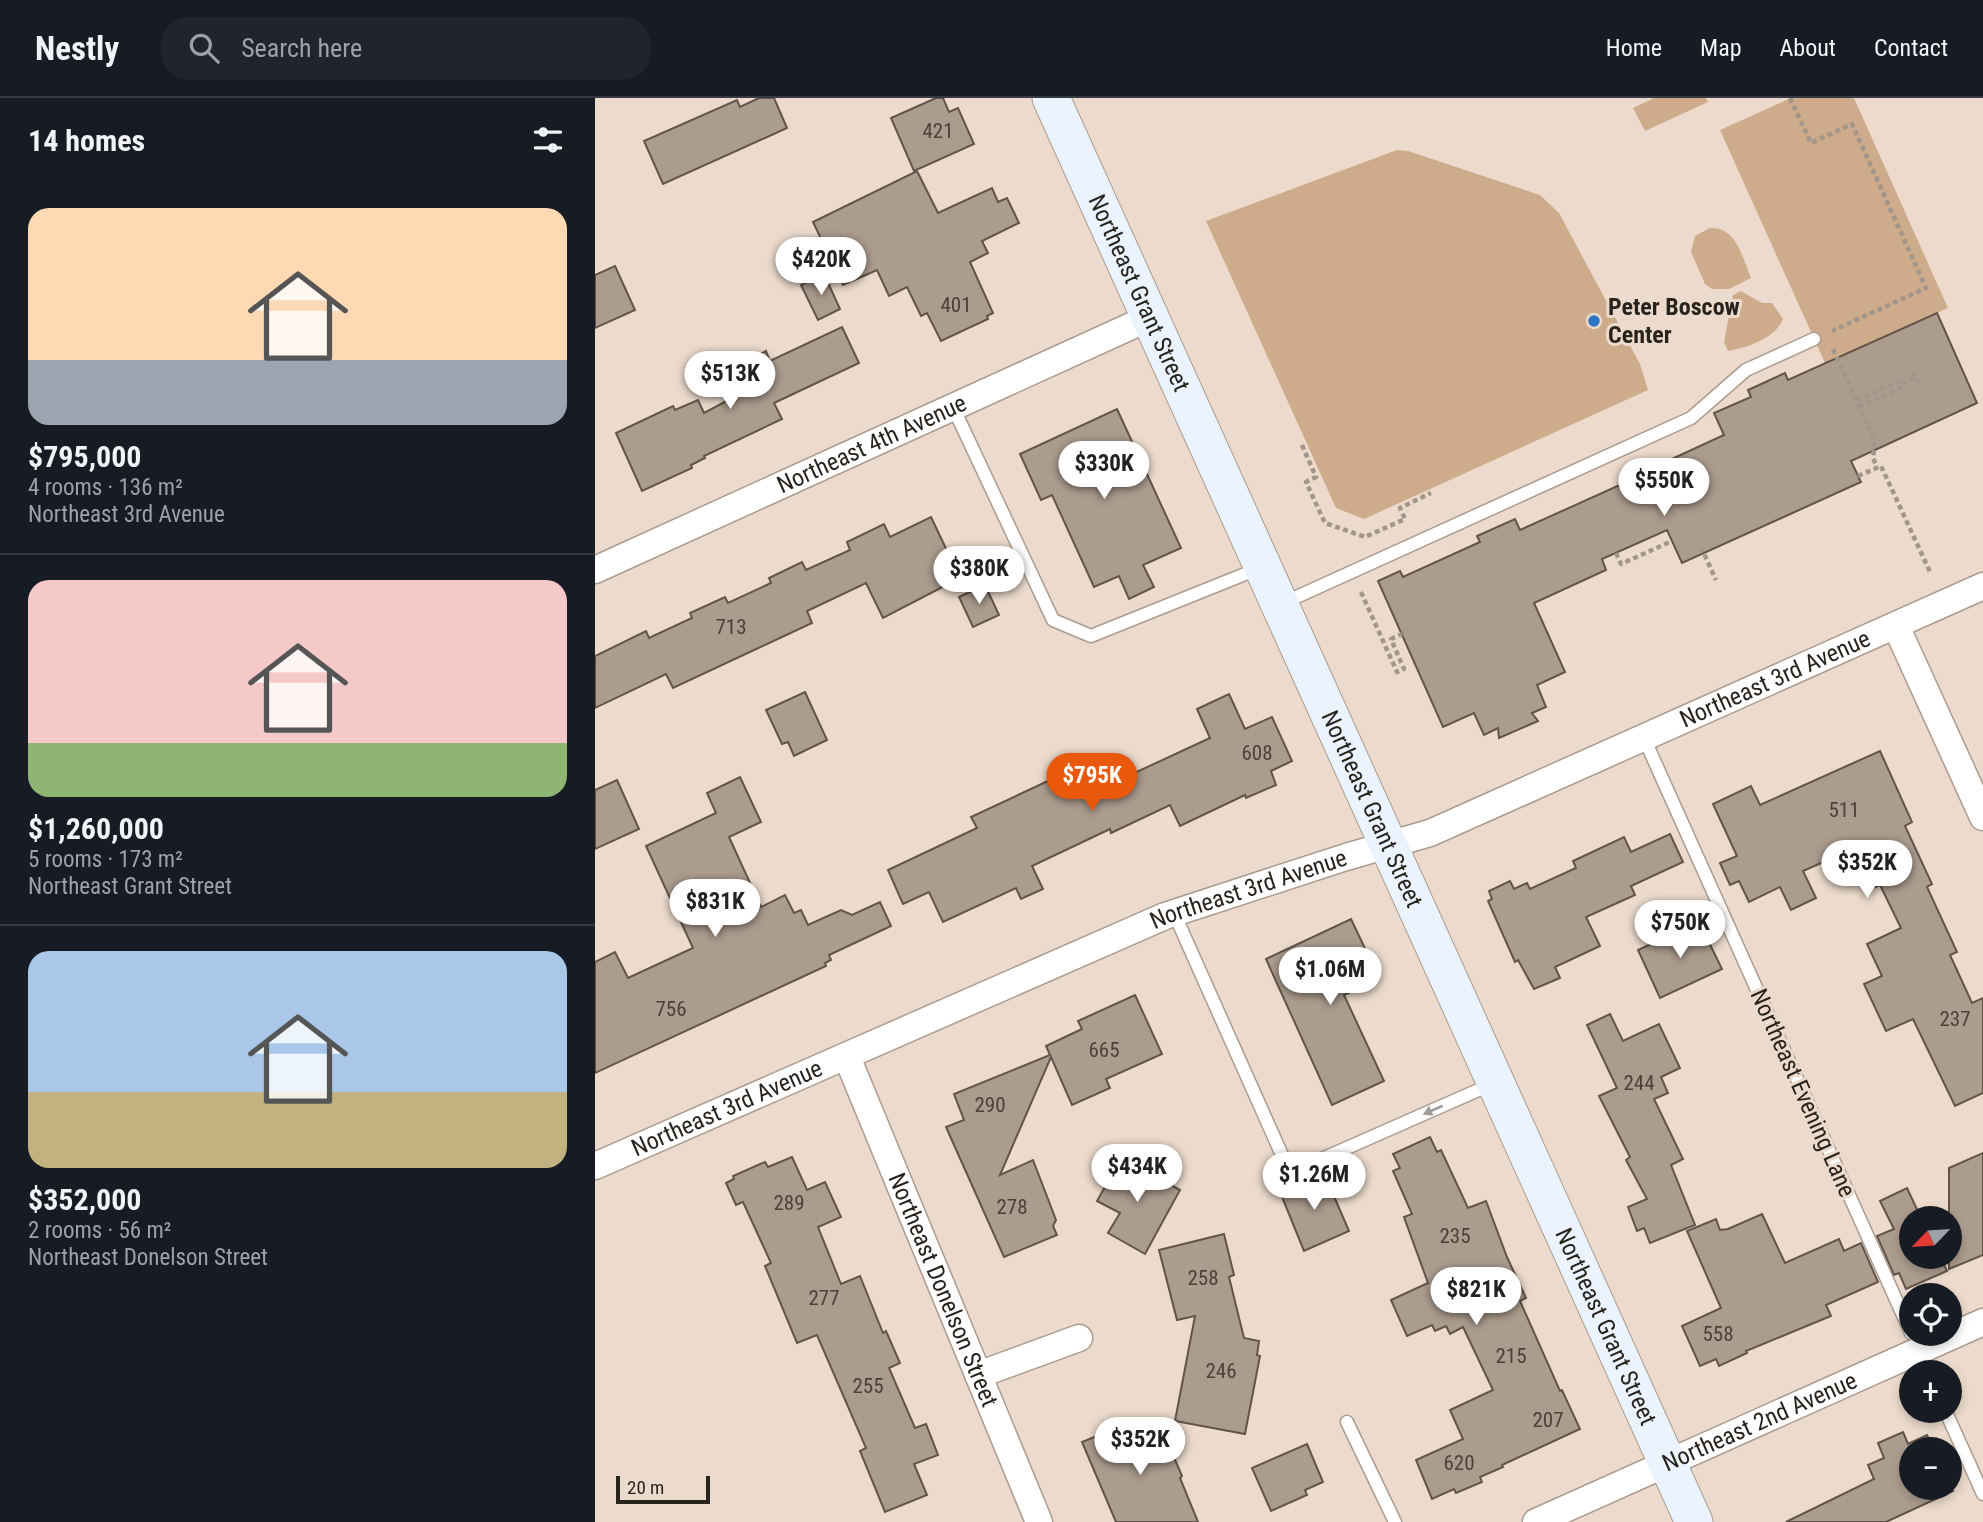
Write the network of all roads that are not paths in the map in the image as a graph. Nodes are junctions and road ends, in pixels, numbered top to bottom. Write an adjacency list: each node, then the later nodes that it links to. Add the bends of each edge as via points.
1 (1051, 98): 2 (street, Northeast Grant Street)
2 (1150, 317): 4 (street, Northeast 4th Avenue); 5 (street, Northeast Grant Street)
3 (1814, 339): 8 (lane, via 1746,370 1691,418)
4 (953, 407): 5 (lane, via 1053,620 1091,636); 6 (street, Northeast 4th Avenue)
5 (1264, 567): 8 (street, Northeast Grant Street)
6 (595, 570)
7 (1983, 586): 9 (street, Northeast 3rd Avenue)
8 (1281, 605): 12 (street, Northeast Grant Street)
9 (1896, 626): 10 (street, Northeast 3rd Avenue); 11 (street)
10 (1644, 738): 12 (street, Northeast 3rd Avenue, via 1430,833); 19 (lane, Northeast Evening Lane)
11 (1983, 817)
12 (1389, 845): 13 (street, Northeast 3rd Avenue); 15 (street, Northeast Grant Street)
13 (1174, 913): 14 (street, Northeast 3rd Avenue); 15 (lane, one-way to 13, via 1290,1173)
14 (847, 1057): 16 (street, Northeast 3rd Avenue); 20 (street, Northeast Donelson Street)
15 (1496, 1083): 23 (street, Northeast Grant Street)
16 (595, 1166)
17 (1983, 1322): 19 (street, Northeast 2nd Avenue)
18 (1079, 1338): 20 (street)
19 (1917, 1347): 23 (street, Northeast 2nd Avenue)
20 (978, 1376): 25 (street, Northeast Donelson Street)
21 (1347, 1422): 26 (lane)
22 (1951, 1423): 24 (lane)
23 (1668, 1464): 27 (street, Northeast 2nd Avenue); 28 (street, Northeast Grant Street)
24 (1983, 1494)
25 (1039, 1522)
26 (1395, 1522)
27 (1536, 1522)
28 (1694, 1522)

